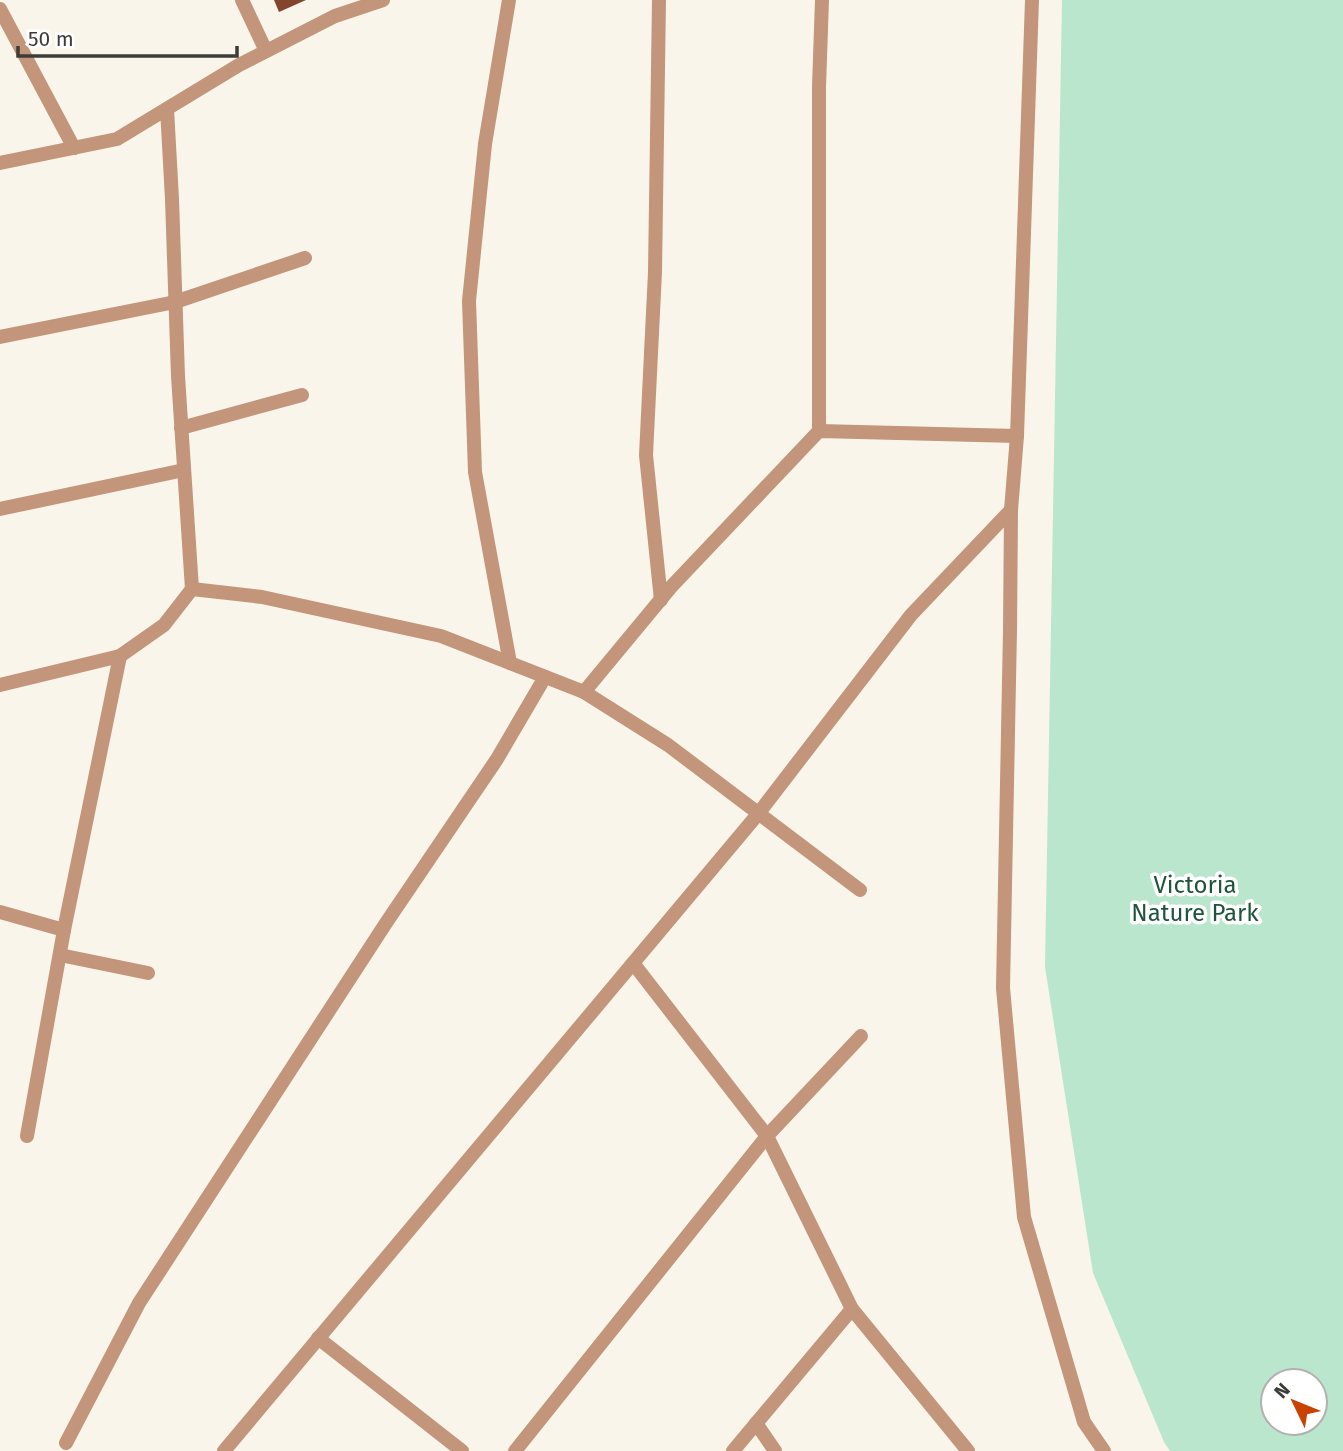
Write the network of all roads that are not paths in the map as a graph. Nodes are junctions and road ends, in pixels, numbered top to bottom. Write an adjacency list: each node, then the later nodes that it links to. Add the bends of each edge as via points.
1 (242, 0): 9 (street)
2 (383, 0): 7 (street)
3 (509, 0): 26 (street, via 485,144 469,301 475,472)
4 (659, 0): 24 (street, via 655,272 646,455)
5 (822, 0): 18 (street)
6 (1032, 0): 19 (street)
7 (355, 4): 9 (street)
8 (0, 9): 11 (street)
9 (266, 51): 10 (street)
10 (167, 109): 11 (street, via 117,139); 14 (street)
11 (74, 148): 12 (street)
12 (0, 163)
13 (305, 258): 14 (street)
14 (176, 302): 15 (street); 17 (street)
15 (0, 337)
16 (302, 395): 17 (street)
17 (181, 428): 20 (street)
18 (819, 431): 19 (street); 24 (street)
19 (1017, 436): 22 (street)
20 (184, 470): 21 (street); 23 (street)
21 (0, 509)
22 (1010, 510): 30 (street, via 911,615); 50 (street, via 1003,988 1024,1217 1084,1422)
23 (192, 589): 25 (street, via 164,625); 26 (street, via 262,597 440,636)
24 (661, 600): 29 (street)
25 (121, 656): 28 (street); 33 (street)
26 (510, 663): 27 (street)
27 (545, 677): 29 (street); 43 (street, via 497,759 139,1303)
28 (0, 685)
29 (584, 692): 30 (street, via 668,745)
30 (758, 814): 31 (street); 35 (street)
31 (860, 890)
32 (0, 912): 33 (street)
33 (64, 930): 34 (street)
34 (60, 955): 36 (street); 38 (street)
35 (633, 963): 39 (street); 41 (street)
36 (148, 973)
37 (861, 1036): 39 (street)
38 (27, 1136)
39 (767, 1136): 40 (street); 46 (street)
40 (852, 1309): 42 (street); 49 (street)
41 (318, 1338): 44 (street); 45 (street)
42 (756, 1423): 47 (street); 48 (street)
43 (66, 1443)
44 (224, 1451)
45 (462, 1451)
46 (515, 1451)
47 (733, 1451)
48 (775, 1451)
49 (968, 1451)
50 (1104, 1451)

